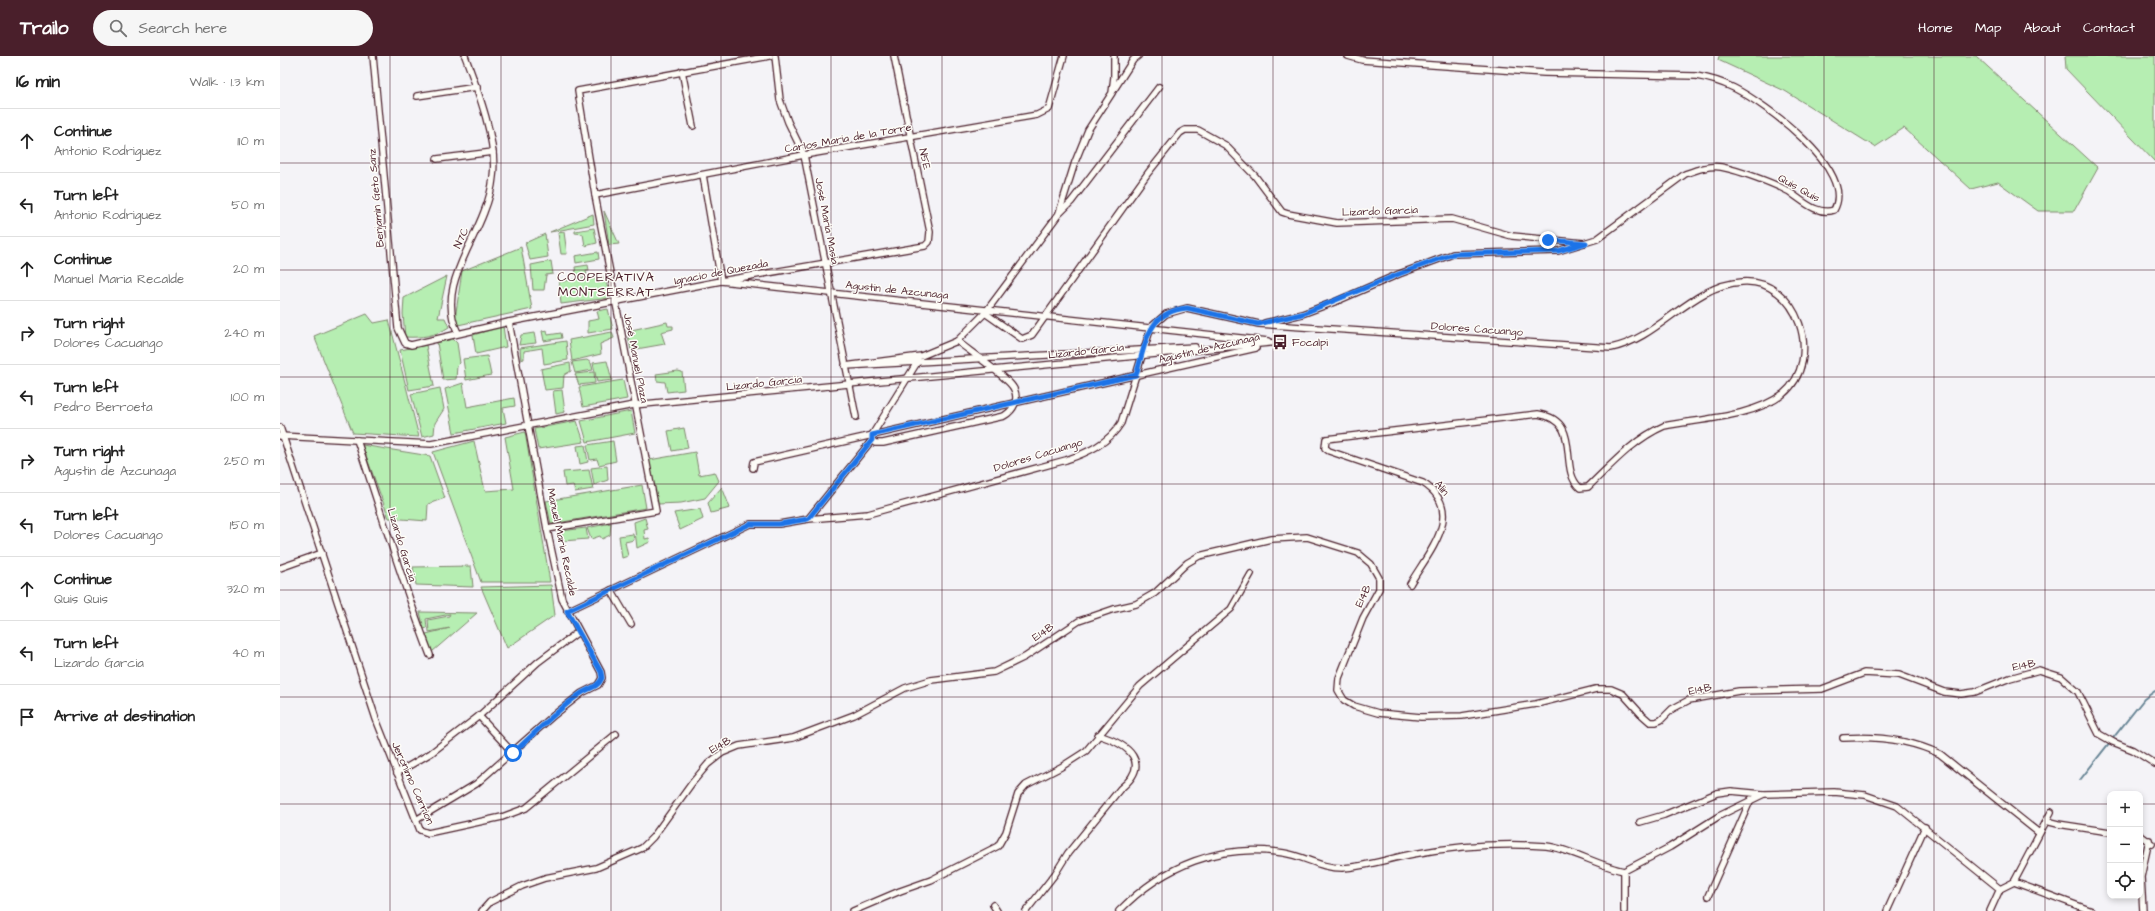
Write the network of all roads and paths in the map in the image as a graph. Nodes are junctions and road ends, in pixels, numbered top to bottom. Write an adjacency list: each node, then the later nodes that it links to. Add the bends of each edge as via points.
1 (373, 56): 35 (street, Benjamin Geto Sanz)
2 (465, 56): 11 (street, N7C)
3 (770, 56): 10 (street)
4 (775, 56): 18 (street, José Maria Masia, via 780,100)
5 (894, 56): 16 (street, N5E)
6 (1064, 56): 16 (street, Carlos Maria de la Torre, via 1049,109 1038,116)
7 (1114, 56): 13 (street)
8 (1138, 56): 13 (street)
9 (1348, 56): 24 (street, Quis Quis, via 1362,60 1544,73 1709,78 1734,88 1772,111 1809,144 1826,166 1838,195 1838,203 1834,210 1826,213 1777,186 1720,167 1697,169 1685,174 1598,239)
10 (682, 71): 15 (street); 21 (street, José Manuel Plaza, via 578,91)
11 (477, 87): 14 (street); 17 (street, N7C)
12 (1159, 88): 22 (street, via 1071,202)
13 (1112, 93): 22 (street, via 1088,130)
14 (417, 96)
15 (693, 126)
16 (910, 137): 18 (street, Carlos Maria de la Torre); 23 (street, N5E, via 930,232)
17 (493, 152): 19 (street); 34 (street, N7C, via 493,176 485,212 459,266 454,286 450,309 452,321)
18 (804, 155): 20 (street, Carlos Maria de la Torre); 25 (street, José Maria Masia)
19 (437, 158)
20 (703, 175): 21 (street, Carlos Maria de la Torre); 26 (street)
21 (595, 195): 28 (street, José Manuel Plaza)
22 (1058, 215): 29 (street)
23 (929, 242): 25 (street, Ignacio de Quezada, via 925,246)
24 (1586, 243): 30 (street, Lizardo Garcia, via 1512,236 1452,219 1337,223 1288,214 1282,212 1255,176 1225,145 1204,132 1192,129 1180,133 1148,173); 32 (street, Quis Quis, via 1558,251 1449,255 1302,314)
25 (825, 262): 26 (street, Ignacio de Quezada); 27 (street, José Maria Masia)
26 (721, 281): 27 (street, Agustin de Azcunaga); 28 (street, Ignacio de Quezada)
27 (831, 293): 29 (street, Agustin de Azcunaga); 42 (street, José Maria Masia)
28 (615, 302): 31 (street, Ignacio de Quezada); 48 (street, José Manuel Plaza)
29 (986, 312): 30 (street, Agustin de Azcunaga); 30 (street, Lizardo Garcia, via 1022,339 1032,335); 36 (street)
30 (1044, 317): 33 (street, Agustin de Azcunaga)
31 (509, 322): 34 (street, Ignacio de Quezada); 50 (street, Manuel Maria Recalde)
32 (1258, 324): 33 (street, Dolores Cacuango, via 1187,308 1166,314); 55 (street, Dolores Cacuango, via 1612,348 1634,341 1706,292 1722,284 1743,281 1757,283 1773,290 1787,302 1798,316 1805,340 1804,360 1797,376 1784,393 1767,404 1749,411 1664,426 1653,431 1632,446 1588,487 1580,488 1573,480 1565,434 1556,420 1538,414 1329,437)
33 (1151, 328): 37 (street, Agustin de Azcunaga); 38 (street, Dolores Cacuango)
34 (458, 332): 35 (street, Ignacio de Quezada, via 411,345)
35 (401, 338)
36 (957, 341): 39 (street); 40 (street)
37 (1280, 342): 38 (street, Lizardo Garcia); 44 (street, Agustin de Azcunaga)
38 (1143, 353): 40 (street, Lizardo Garcia); 43 (street, Lizardo Garcia); 44 (street, Dolores Cacuango)
39 (921, 356): 41 (street); 42 (street)
40 (979, 359): 41 (street, Lizardo Garcia); 43 (street)
41 (917, 362): 42 (street, Lizardo Garcia); 45 (street)
42 (845, 366): 46 (street, José Maria Masia)
43 (993, 370): 45 (street, Lizardo Garcia); 47 (street, via 1011,384 1015,390)
44 (1136, 375): 47 (street, Agustin de Azcunaga); 57 (street, Dolores Cacuango, via 1119,428 1096,447 1079,455 868,514)
45 (907, 379): 46 (street, Lizardo Garcia); 53 (street)
46 (849, 384): 48 (street, Lizardo Garcia); 49 (street, José Maria Masia)
47 (1016, 402): 53 (street, Agustin de Azcunaga); 53 (street, via 1014,408 1004,416 883,444 875,443)
48 (634, 405): 50 (street, Lizardo Garcia); 58 (street, José Manuel Plaza, via 656,511)
49 (856, 417)
50 (528, 424): 54 (street, Lizardo Garcia, via 431,444); 58 (street, Manuel Maria Recalde)
51 (280, 427): 52 (street, Jeronimo Carrion)
52 (281, 436): 54 (street, Lizardo Garcia); 59 (street, Jeronimo Carrion)
53 (872, 438): 56 (street, Agustin de Azcunaga, via 754,462); 57 (street)
54 (357, 440): 67 (street, Lizardo Garcia, via 408,597)
55 (1324, 443): 62 (street, Alin, via 1325,448 1330,451 1423,483 1442,501 1444,515 1440,534)
56 (753, 468)
57 (808, 519): 63 (street, Dolores Cacuango, via 779,524 750,524)
58 (547, 529): 64 (street, Manuel Maria Recalde, via 562,599)
59 (322, 553): 60 (street); 74 (street, Jeronimo Carrion, via 376,719)
60 (280, 568)
61 (1251, 574): 70 (street, via 1231,609 1140,686)
62 (1410, 584)
63 (611, 590): 64 (street, Dolores Cacuango); 65 (street)
64 (567, 611): 66 (street, Manuel Maria Recalde)
65 (631, 624)
66 (578, 632): 68 (street, via 538,662); 72 (street, Manuel Maria Recalde, via 601,672 600,683 582,693 554,715)
67 (430, 655)
68 (479, 716): 72 (street); 74 (street, via 432,753)
69 (616, 734): 78 (street, Jeronimo Carrion, via 526,808 502,817 428,833 420,830)
70 (1098, 735): 91 (street, via 1086,751 1075,759 1026,785 1018,794 1006,832 998,846 931,880); 93 (street, via 1115,740 1129,750 1135,759 1135,770 1129,782 1073,847)
71 (1843, 738): 83 (street, via 1868,736 1927,748 1940,754)
72 (513, 753): 78 (street, Manuel Maria Recalde, via 476,784)
73 (2155, 764): 90 (street, E14B, via 2100,734 2075,689 2061,677 2039,670 1975,692 1961,694 1944,692 1900,675 1864,673 1822,690 1739,691 1689,700 1656,722 1650,722 1623,694 1611,689 1596,689 1536,704 1462,716 1421,717 1378,713 1354,706 1344,700 1338,690 1339,678 1363,618 1379,589 1379,578 1371,564 1358,553 1306,537 1287,537 1199,556 1186,563 1155,593 1136,604 1079,621 1025,657 994,672 931,680 905,688 854,715 793,738 739,746 708,764 653,838 642,848 596,868 545,878 522,886 490,902)
74 (397, 773): 78 (street, Jeronimo Carrion)
75 (1764, 794): 76 (street); 80 (street, via 1731,791 1717,793 1664,816); 81 (street, via 1834,792 1865,795 1897,806)
76 (1751, 799): 85 (street); 88 (street)
77 (2051, 812): 79 (street)
78 (416, 820)
79 (2046, 821): 82 (street); 83 (street)
80 (1640, 822)
81 (1925, 827): 87 (street); 96 (street)
82 (2107, 832)
83 (2039, 833): 86 (street)
84 (2143, 836): 99 (street, via 2150,842 2141,877)
85 (1624, 871): 94 (street, via 1606,867 1559,848 1546,846 1442,850 1344,868 1319,866 1284,853 1239,851 1199,858 1177,867); 95 (street)
86 (2014, 882): 87 (street); 98 (street)
87 (2000, 889): 97 (street)
88 (1708, 896)
89 (993, 905): 92 (street)
90 (482, 911)
91 (853, 911)
92 (997, 911)
93 (1026, 911)
94 (1119, 911)
95 (1624, 911)
96 (1887, 911)
97 (1990, 911)
98 (2092, 911)
99 (2143, 911)

